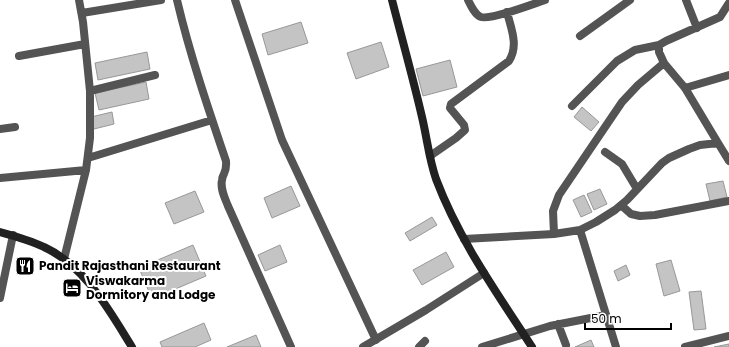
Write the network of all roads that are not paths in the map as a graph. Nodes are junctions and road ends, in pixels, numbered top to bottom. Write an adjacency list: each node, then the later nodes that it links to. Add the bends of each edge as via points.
1 (79, 0): 12 (street)
2 (161, 0): 12 (street)
3 (177, 0): 24 (street)
4 (235, 0): 50 (street, via 282,140)
5 (392, 0): 29 (street)
6 (468, 0): 11 (street, via 478,16 483,18)
7 (545, 0): 11 (street)
8 (630, 0): 14 (street)
9 (686, 0): 13 (street)
10 (729, 3): 13 (street, via 720,17)
11 (507, 12): 29 (street, via 514,39 512,55 508,61 451,104 450,108 465,130)
12 (82, 13): 15 (street)
13 (697, 28): 16 (street)
14 (580, 36)
15 (85, 44): 17 (street); 22 (street)
16 (659, 45): 18 (street); 23 (street, via 635,50 617,61)
17 (19, 56)
18 (664, 63): 21 (street); 39 (street, via 622,102 559,195 553,211)
19 (155, 75): 22 (street)
20 (729, 75): 21 (street)
21 (685, 88): 27 (street)
22 (90, 92): 30 (street)
23 (572, 106)
24 (212, 120): 30 (street); 53 (street, via 226,162 227,170 222,179 222,189)
25 (15, 127): 26 (street)
26 (0, 129)
27 (718, 143): 31 (street); 34 (street, via 689,149 669,158)
28 (605, 152): 34 (street, via 622,164)
29 (430, 156): 41 (street, via 436,178)
30 (88, 158): 32 (street)
31 (729, 161)
32 (86, 170): 33 (street); 42 (street)
33 (0, 178)
34 (637, 189): 36 (street)
35 (729, 201): 36 (street, via 640,216 631,214)
36 (621, 205): 37 (street)
37 (580, 230): 39 (street); 45 (street)
38 (0, 232): 40 (street)
39 (554, 234): 41 (street)
40 (13, 235): 42 (street, via 45,247); 44 (street)
41 (464, 239): 43 (street)
42 (64, 259): 52 (street, via 87,282 109,310)
43 (484, 273): 47 (street); 50 (street)
44 (0, 298)
45 (606, 315): 46 (street); 58 (street)
46 (558, 324): 47 (street); 51 (street)
47 (524, 334): 56 (street); 57 (street)
48 (729, 336): 59 (street)
49 (425, 341): 55 (street)
50 (374, 343): 54 (street)
51 (566, 345)
52 (132, 347)
53 (291, 347)
54 (362, 347)
55 (419, 347)
56 (482, 347)
57 (532, 347)
58 (616, 347)
59 (685, 347)

